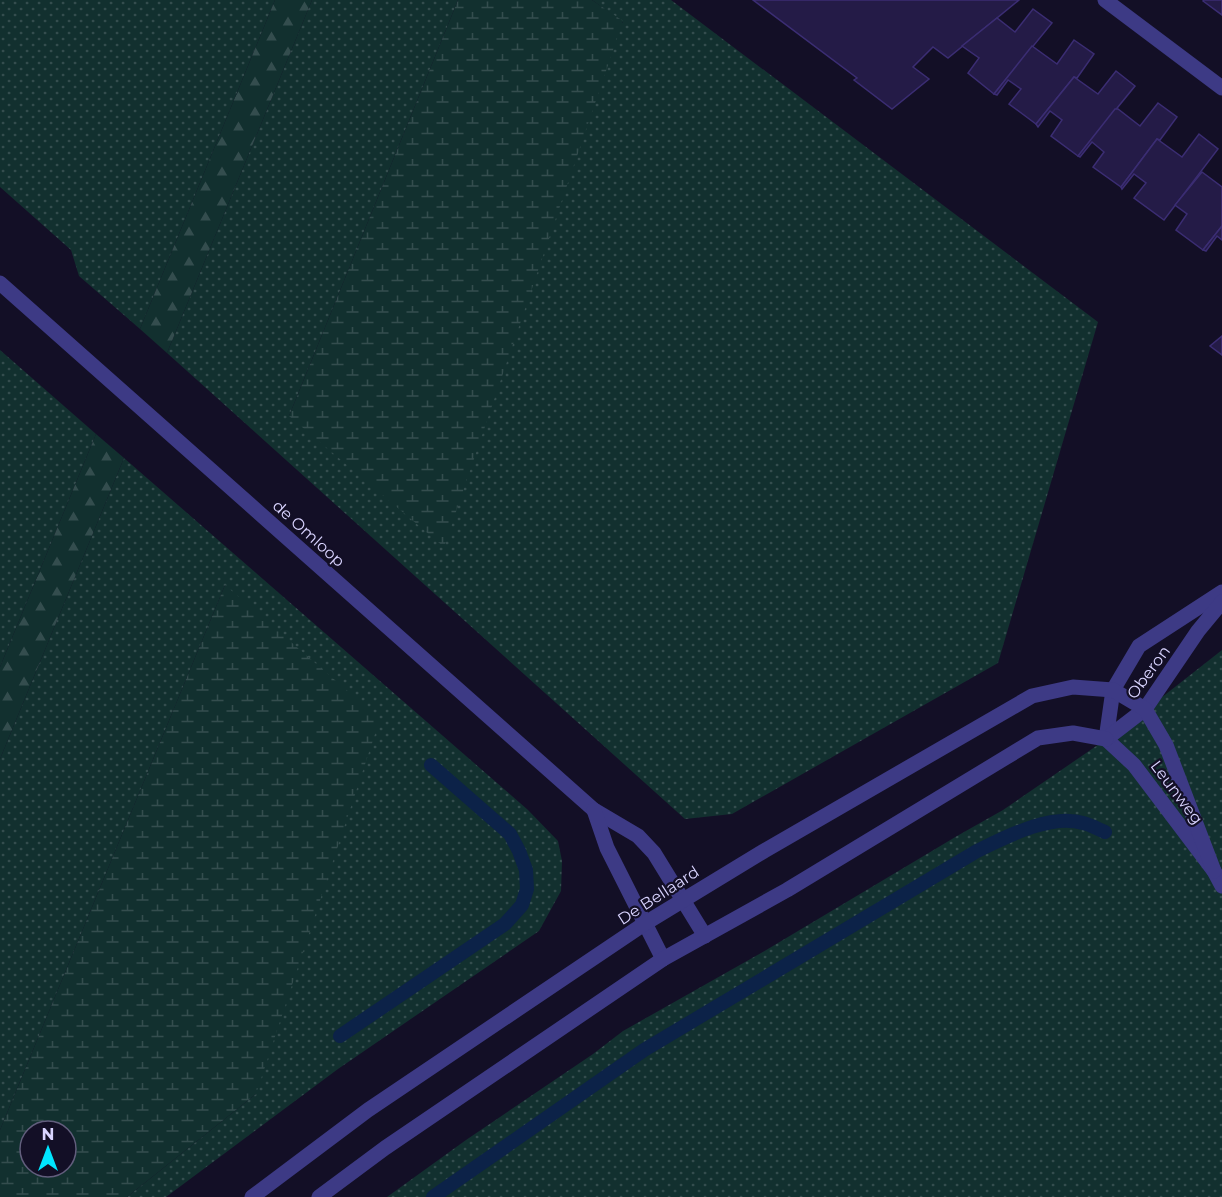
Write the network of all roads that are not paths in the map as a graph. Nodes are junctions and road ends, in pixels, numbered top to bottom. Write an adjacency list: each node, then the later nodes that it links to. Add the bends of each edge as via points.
1 (1105, 0): 2 (street)
2 (1222, 88)
3 (0, 283): 9 (street, de Omloop)
4 (1222, 591): 6 (street, Oberon, via 1139,646)
5 (1222, 602): 7 (street, Oberon)
6 (1113, 690): 7 (street, Leunweg); 8 (street, Oberon); 12 (street, De Bellaard, via 1073,687 1032,696)
7 (1145, 710): 8 (street, Oberon); 10 (street, Leunweg, via 1166,745)
8 (1106, 739): 10 (street, Leunweg, via 1134,765); 14 (street, via 1073,733 1038,738)
9 (594, 810): 12 (street, de Omloop, via 638,836); 13 (street, de Omloop, via 607,848)
10 (1214, 871): 11 (street, Leunweg)
11 (1222, 886)
12 (684, 899): 13 (street, De Bellaard); 14 (street, de Omloop)
13 (644, 924): 15 (street, de Omloop); 16 (street, De Bellaard, via 368,1110)
14 (705, 936): 15 (street)
15 (663, 959): 17 (street, via 395,1141)
16 (252, 1197)
17 (320, 1197)

